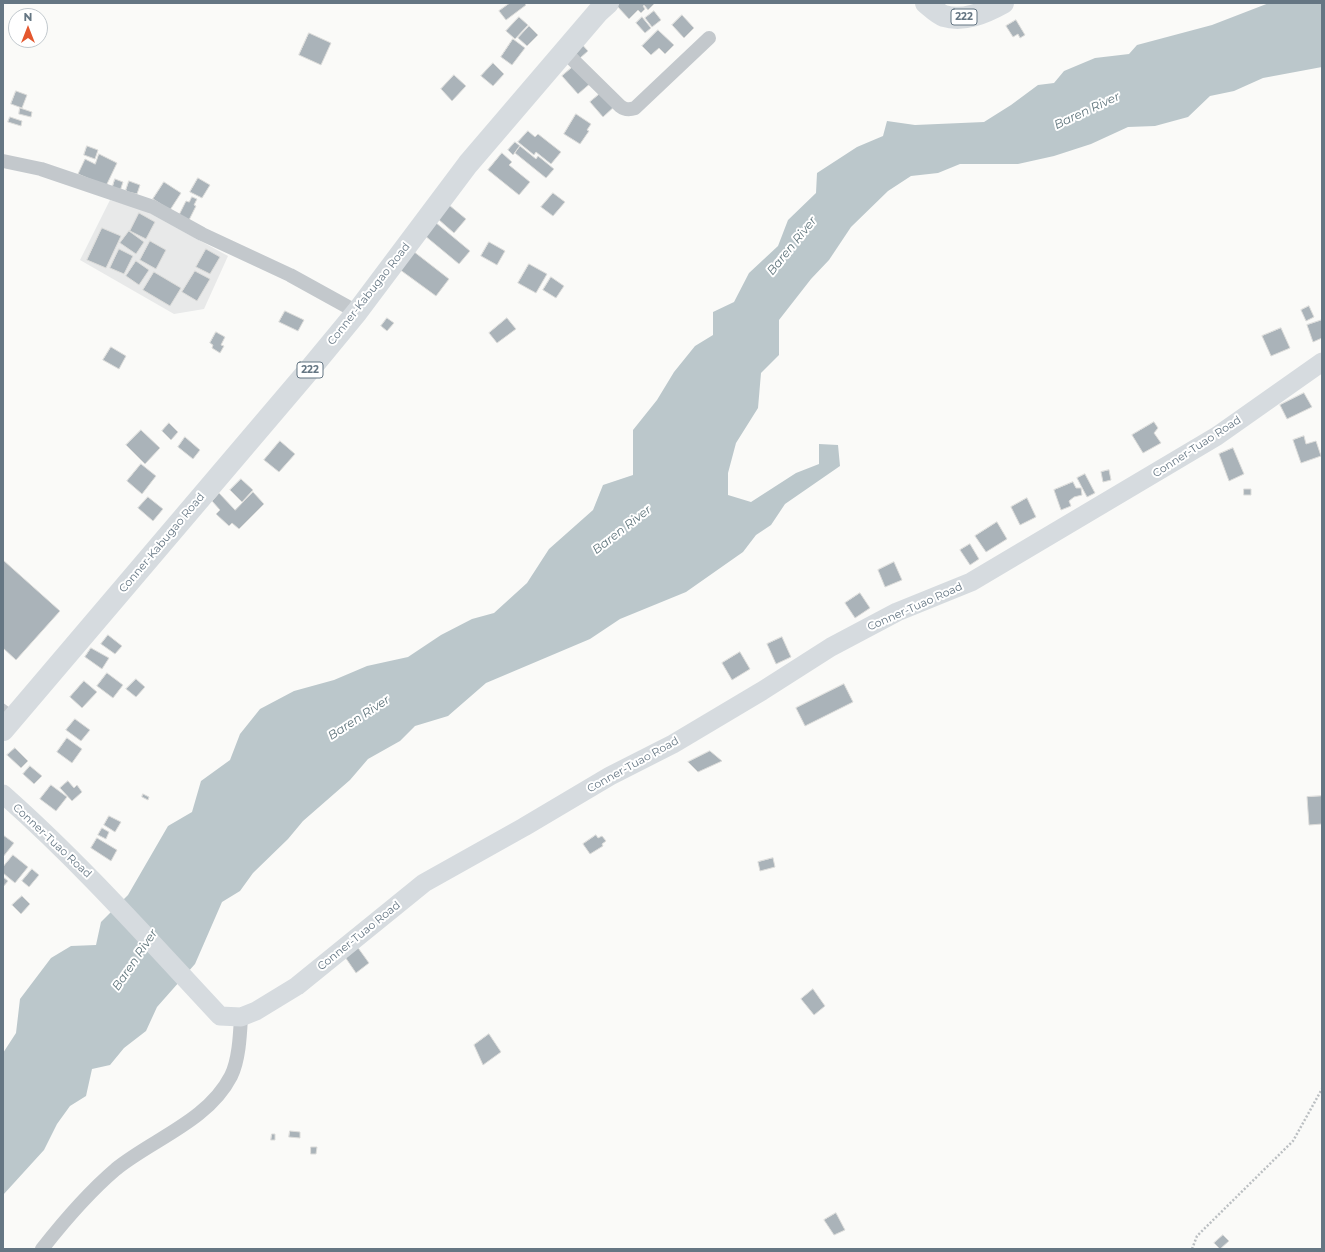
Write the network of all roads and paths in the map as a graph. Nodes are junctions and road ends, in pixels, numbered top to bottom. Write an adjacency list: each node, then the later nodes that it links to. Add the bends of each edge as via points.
1 (608, 3): 5 (main road, Conner-Kabugao Road / 222)
2 (926, 3): 3 (main road, 222, via 943,16 967,18)
3 (1003, 3)
4 (709, 38): 5 (street, via 631,110 625,110 620,106)
5 (564, 51): 7 (main road, Conner-Kabugao Road / 222, via 468,164)
6 (3, 161): 7 (street, via 41,169 153,207 202,234 290,275)
7 (356, 312): 9 (main road, Conner-Kabugao Road / 222, via 310,370)
8 (1322, 362): 11 (main road, Conner-Tuao Road, via 1217,436 978,578 897,612 831,647 673,744 610,776 424,883 297,986 256,1011)
9 (7, 717)
10 (3, 794): 11 (main road, Conner-Tuao Road, via 50,836 103,890 220,1016)
11 (241, 1017): 13 (street, via 240,1040 231,1076 215,1098 194,1118 117,1169 83,1202)
12 (1322, 1089): 14 (path, via 1292,1141 1197,1236)
13 (42, 1249)
14 (1192, 1249)

